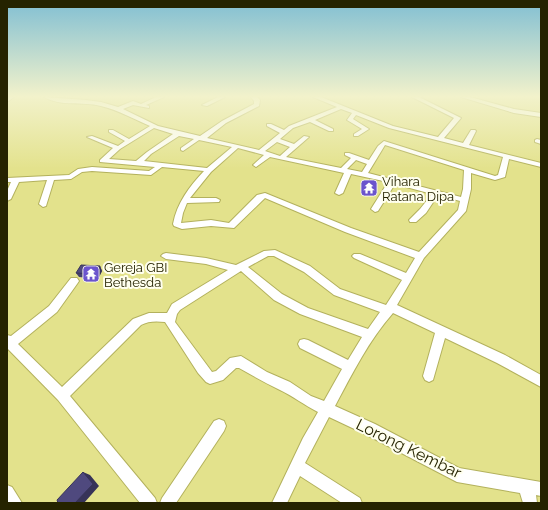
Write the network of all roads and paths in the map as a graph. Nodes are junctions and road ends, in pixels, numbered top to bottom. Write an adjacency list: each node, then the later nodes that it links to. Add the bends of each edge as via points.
1 (143, 121): 9 (street)
2 (226, 121): 18 (street)
3 (309, 121): 13 (street)
4 (313, 121): 10 (street)
5 (351, 121): 15 (street, via 366,129)
6 (373, 121): 20 (street)
7 (456, 121): 20 (street)
8 (269, 125): 13 (street)
9 (154, 126): 14 (street); 21 (street)
10 (331, 130)
11 (473, 131): 24 (street)
12 (111, 132): 21 (street)
13 (284, 132): 19 (street)
14 (179, 133): 18 (street); 34 (street)
15 (356, 135)
16 (90, 137): 25 (street)
17 (306, 137): 23 (street)
18 (200, 138): 22 (street); 26 (street)
19 (276, 139): 23 (street); 27 (street)
20 (439, 140): 24 (street)
21 (129, 141): 25 (street)
22 (237, 146): 27 (street); 40 (street)
23 (293, 146): 32 (street)
24 (465, 146): 31 (street)
25 (118, 148): 33 (street)
26 (183, 149)
27 (260, 152): 29 (street)
28 (347, 154): 30 (street)
29 (268, 155): 32 (street); 37 (street)
30 (355, 156): 35 (street); 42 (street)
31 (507, 156): 38 (street); 41 (street, via 500,178)
32 (281, 158): 42 (street)
33 (104, 160): 34 (street); 39 (street)
34 (138, 163): 36 (street)
35 (371, 163): 41 (street, via 384,144); 43 (street)
36 (161, 165): 39 (street, via 151,173); 40 (street)
37 (256, 165)
38 (541, 165)
39 (92, 169): 44 (street, via 80,170 71,176)
40 (210, 170): 53 (street)
41 (467, 170): 52 (street)
42 (345, 172): 43 (street); 49 (street)
43 (364, 175): 47 (street)
44 (51, 178): 46 (street); 54 (street)
45 (7, 180): 46 (street)
46 (16, 180): 50 (street)
47 (393, 181): 48 (street); 55 (street)
48 (437, 192): 52 (street); 56 (street)
49 (339, 193)
50 (7, 198)
51 (216, 200): 53 (street)
52 (465, 200): 59 (street, via 462,212 455,221)
53 (185, 201): 59 (street, via 177,222 180,225 205,223 231,226 265,195 348,230)
54 (43, 204)
55 (376, 209)
56 (413, 220)
57 (166, 256): 60 (street)
58 (357, 256): 61 (street)
59 (421, 256): 61 (street)
60 (239, 268): 63 (street, via 267,252 275,253 307,269 337,292); 64 (street, via 176,307); 66 (street, via 278,297 304,311)
61 (407, 278): 63 (street)
62 (74, 281): 67 (street, via 53,309)
63 (389, 308): 65 (street); 66 (street)
64 (170, 318): 72 (street, via 153,316 137,322); 73 (street, Lorong Kembar, via 170,323 210,378 219,376 234,362 241,362 307,400)
65 (441, 330): 70 (street); 71 (street)
66 (370, 335): 69 (street)
67 (9, 341): 72 (street)
68 (304, 344): 69 (street)
69 (350, 367): 73 (street)
70 (429, 376)
71 (541, 381)
72 (62, 396): 80 (street)
73 (327, 408): 75 (street); 76 (street, Lorong Kembar, via 457,475)
74 (219, 426): 81 (street)
75 (297, 466): 82 (street); 83 (street)
76 (526, 486): 77 (street, Lorong Kembar); 84 (street)
77 (541, 489)
78 (7, 492): 79 (street)
79 (15, 503)
80 (150, 503)
81 (167, 503)
82 (279, 503)
83 (355, 503)
84 (530, 503)

